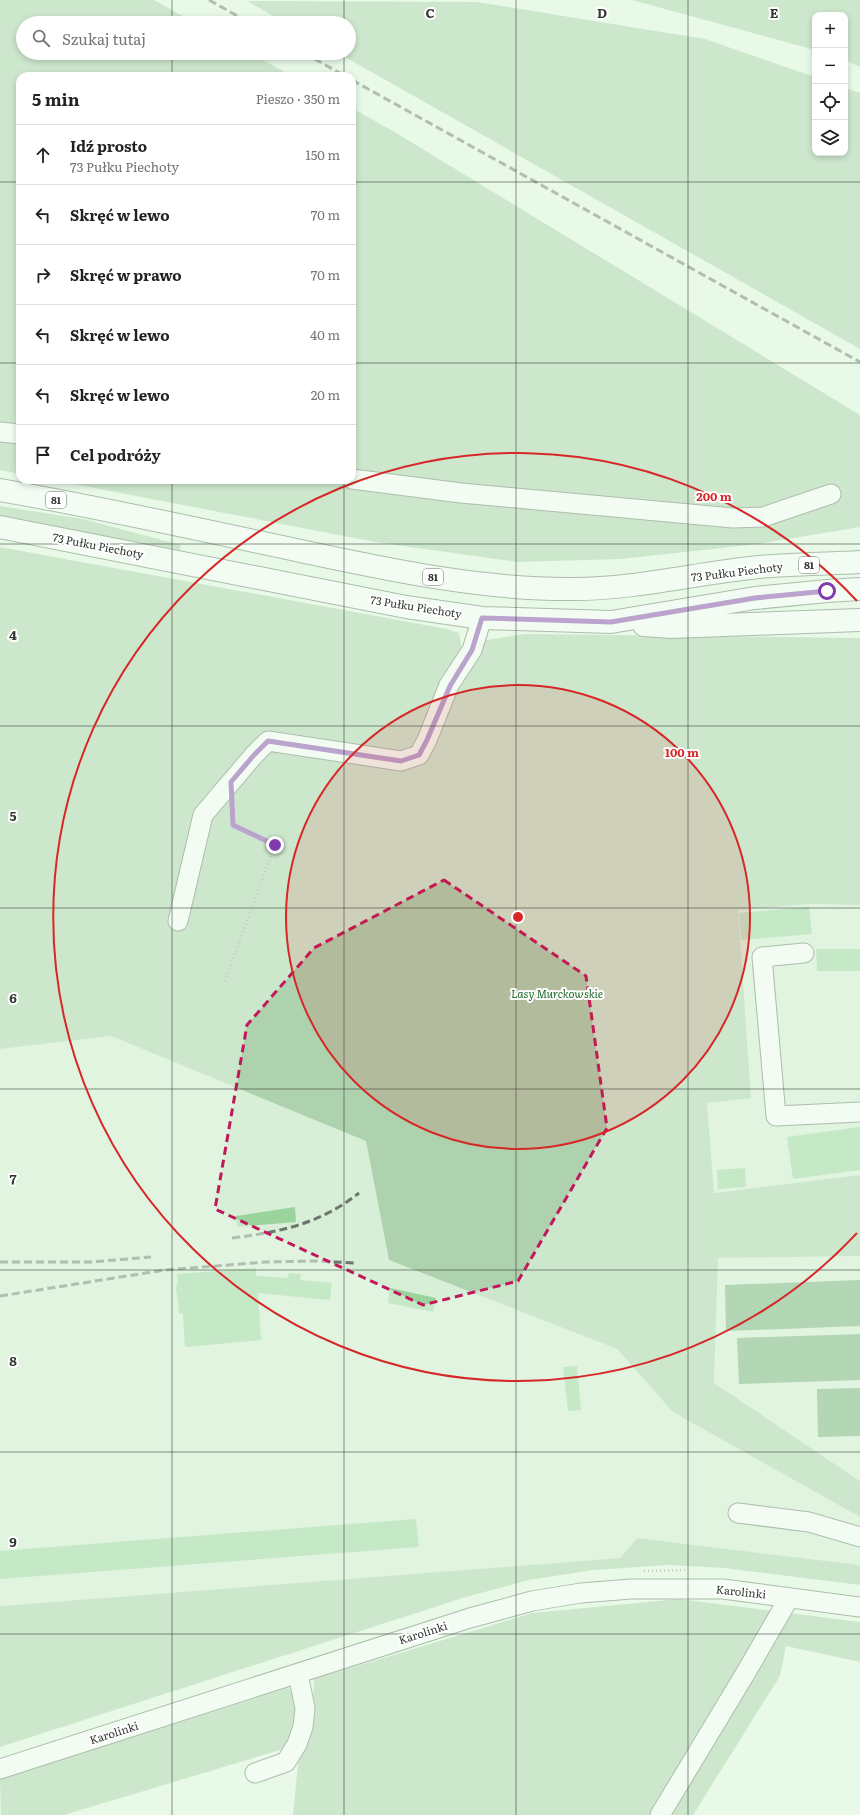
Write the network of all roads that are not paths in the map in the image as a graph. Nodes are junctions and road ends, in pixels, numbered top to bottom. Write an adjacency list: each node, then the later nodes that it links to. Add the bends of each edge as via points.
1 (0, 432): 2 (street)
2 (16, 434)
3 (356, 480): 5 (street, via 461,493 733,518 763,517)
4 (0, 490): 9 (main road, 73 Pułku Piechoty / 81, via 94,506 427,576 507,586 573,589 649,584)
5 (831, 494)
6 (0, 527): 11 (main road, 73 Pułku Piechoty, via 406,607)
7 (860, 546): 9 (main road)
8 (860, 562): 9 (main road, 73 Pułku Piechoty / 81)
9 (759, 567)
10 (860, 589): 13 (main road, 73 Pułku Piechoty, via 755,598)
11 (482, 618): 13 (main road, 73 Pułku Piechoty); 14 (street, via 472,650 450,686 419,755 401,761 268,741 203,815)
12 (860, 620): 13 (main road, via 671,627)
13 (611, 622)
14 (178, 921)
15 (804, 953): 16 (street, via 762,957 776,1116)
16 (860, 1112)
17 (738, 1513): 18 (street, via 809,1522)
18 (860, 1537)
19 (789, 1598): 20 (street, Karolinki); 21 (street, Karolinki, via 723,1589 678,1588 602,1591 539,1600 470,1618); 24 (street)
20 (860, 1607)
21 (298, 1674): 22 (street, Karolinki); 23 (street, via 305,1708 303,1727 297,1744 286,1762)
22 (0, 1769)
23 (255, 1773)
24 (660, 1815)

